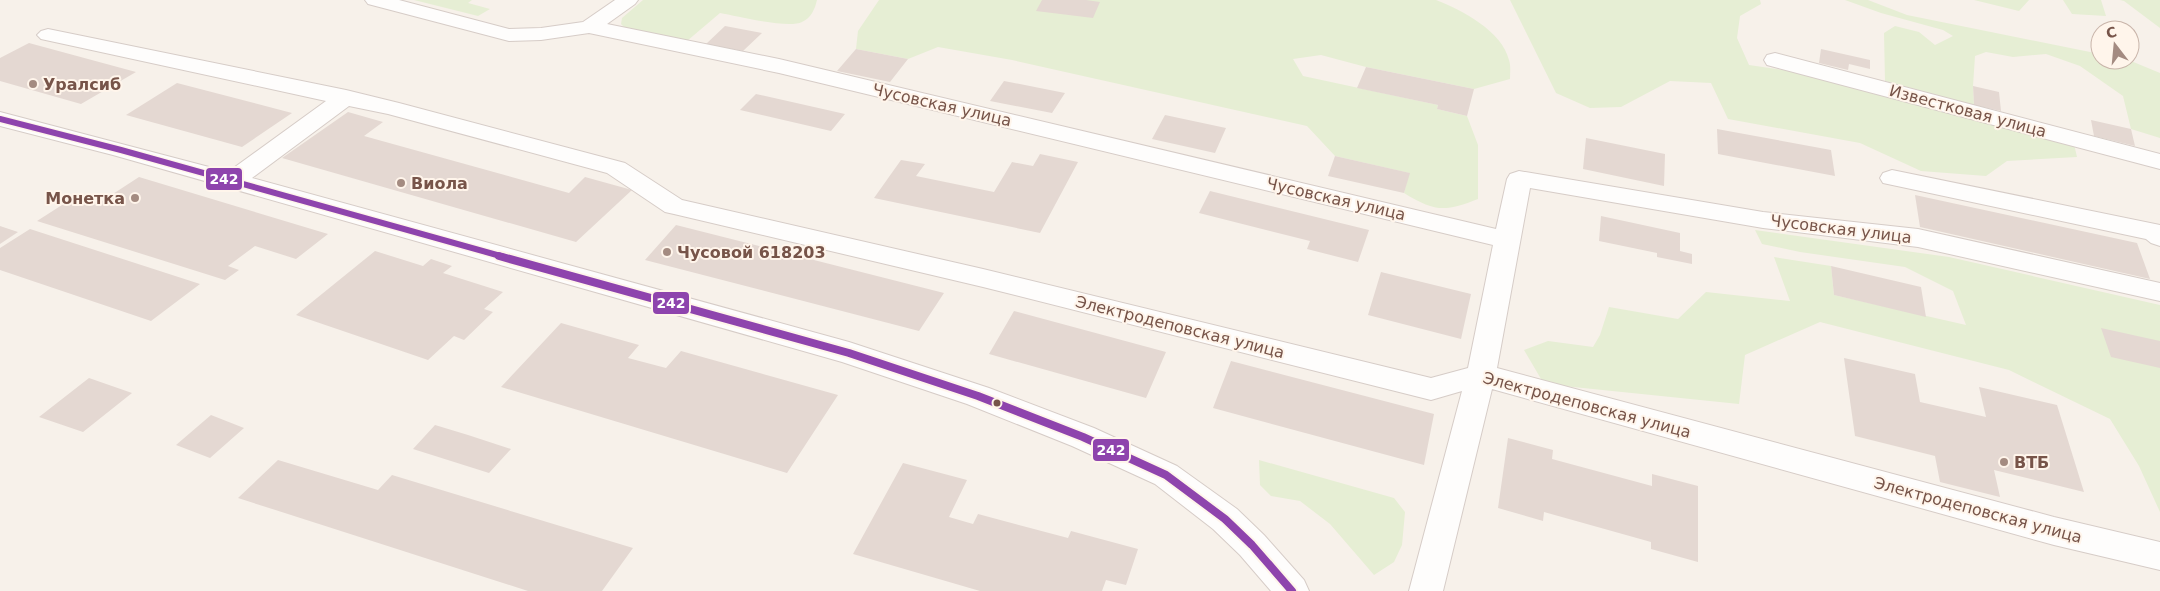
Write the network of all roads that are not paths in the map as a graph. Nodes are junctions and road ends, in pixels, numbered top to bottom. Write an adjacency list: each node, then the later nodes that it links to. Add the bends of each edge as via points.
1 (375, 0): 4 (street, Чусовская улица, via 509,35)
2 (599, 0): 4 (street)
3 (628, 0): 4 (street)
4 (589, 27): 13 (street, Чусовская улица, via 779,66)
5 (48, 35): 7 (street, Электродеповская улица)
6 (1775, 60): 9 (street, Известковая улица)
7 (346, 97): 11 (street); 15 (street, Электродеповская улица, via 616,168 674,206 983,278 1432,389)
8 (0, 119): 11 (street)
9 (2160, 162)
10 (1892, 178): 12 (street, via 2154,232)
11 (232, 181): 17 (street, via 849,352 986,399 1091,440 1166,475 1225,519)
12 (2160, 237)
13 (1507, 240): 14 (street, Чусовская улица, via 1519,179 1764,220 1918,238); 15 (street)
14 (2160, 292)
15 (1481, 375): 16 (street, Электродеповская улица, via 2044,529); 18 (street)
16 (2160, 556)
17 (1292, 591)
18 (1426, 591)

